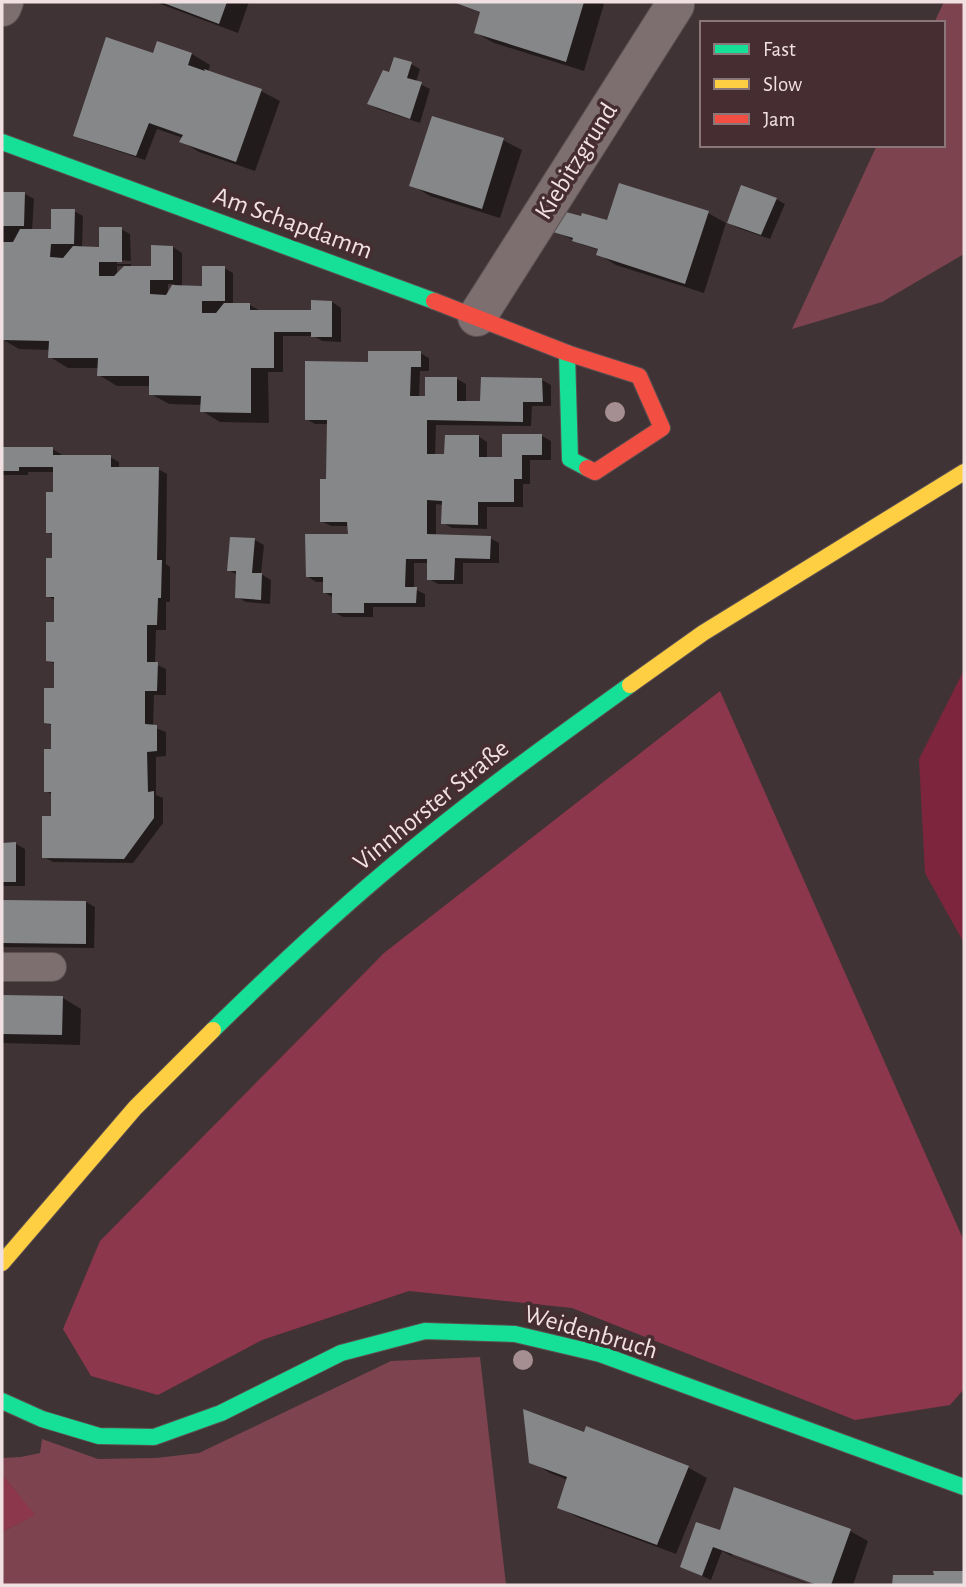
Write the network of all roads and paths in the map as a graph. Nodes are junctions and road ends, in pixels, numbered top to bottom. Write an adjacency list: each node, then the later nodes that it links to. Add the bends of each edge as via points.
1 (4, 2): 3 (street)
2 (675, 5): 5 (street, Kiebitzgrund)
3 (2, 7)
4 (2, 142): 5 (street, Am Schapdamm)
5 (477, 317): 6 (street, Am Schapdamm)
6 (567, 353): 6 (street, Am Schapdamm, via 639,376 662,428 595,472 570,459)
7 (964, 472): 10 (street, Vinnhorster Straße, via 703,632 528,758 382,874 280,964 135,1108)
8 (2, 967): 9 (lane)
9 (52, 967)
10 (2, 1264)
11 (2, 1401): 12 (street, Weidenbruch, via 99,1436 155,1437 221,1413 341,1353 425,1331 515,1334 600,1354)
12 (964, 1487)

